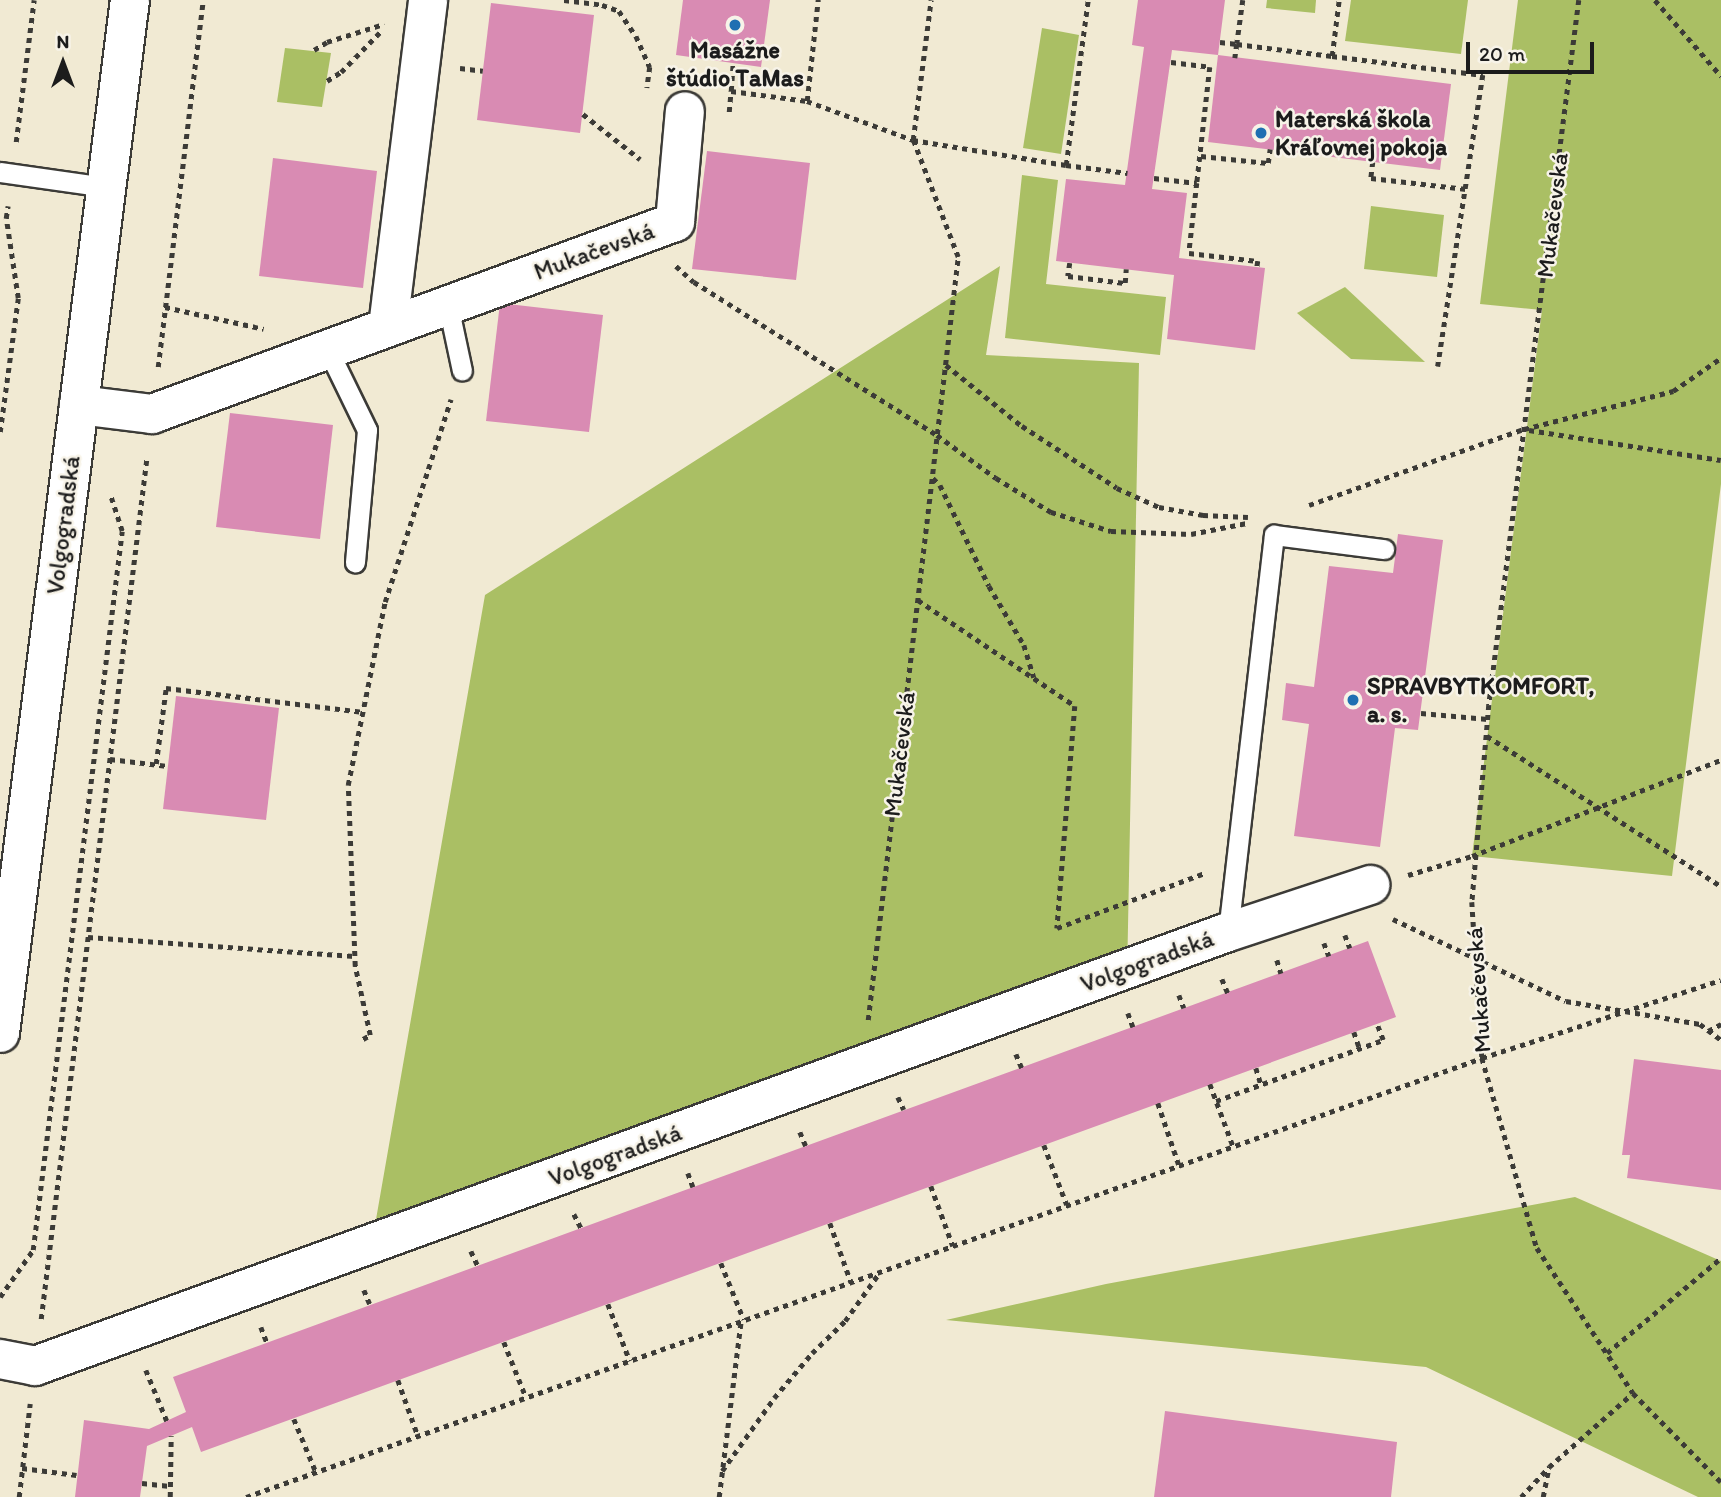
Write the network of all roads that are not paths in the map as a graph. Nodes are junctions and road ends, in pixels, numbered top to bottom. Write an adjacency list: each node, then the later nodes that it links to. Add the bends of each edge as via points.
1 (131, 0): 5 (street, Volgogradská)
2 (428, 0): 7 (street)
3 (685, 111): 6 (street, Mukačevská, via 675,222)
4 (6, 173): 5 (lane)
5 (106, 187): 10 (street, Volgogradská)
6 (448, 305): 7 (street, Mukačevská); 9 (lane)
7 (388, 327): 8 (street, Mukačevská)
8 (328, 349): 10 (street, Mukačevská, via 152,414); 12 (lane, via 367,430)
9 (462, 371)
10 (79, 405): 13 (street, Volgogradská)
11 (1384, 549): 15 (lane, Volgogradská, via 1274,535)
12 (355, 562)
13 (10, 862): 16 (street, Volgogradská)
14 (1370, 885): 15 (street, Volgogradská)
15 (1228, 932): 17 (street, Volgogradská, via 130,1331)
16 (0, 1033)
17 (18, 1363)

